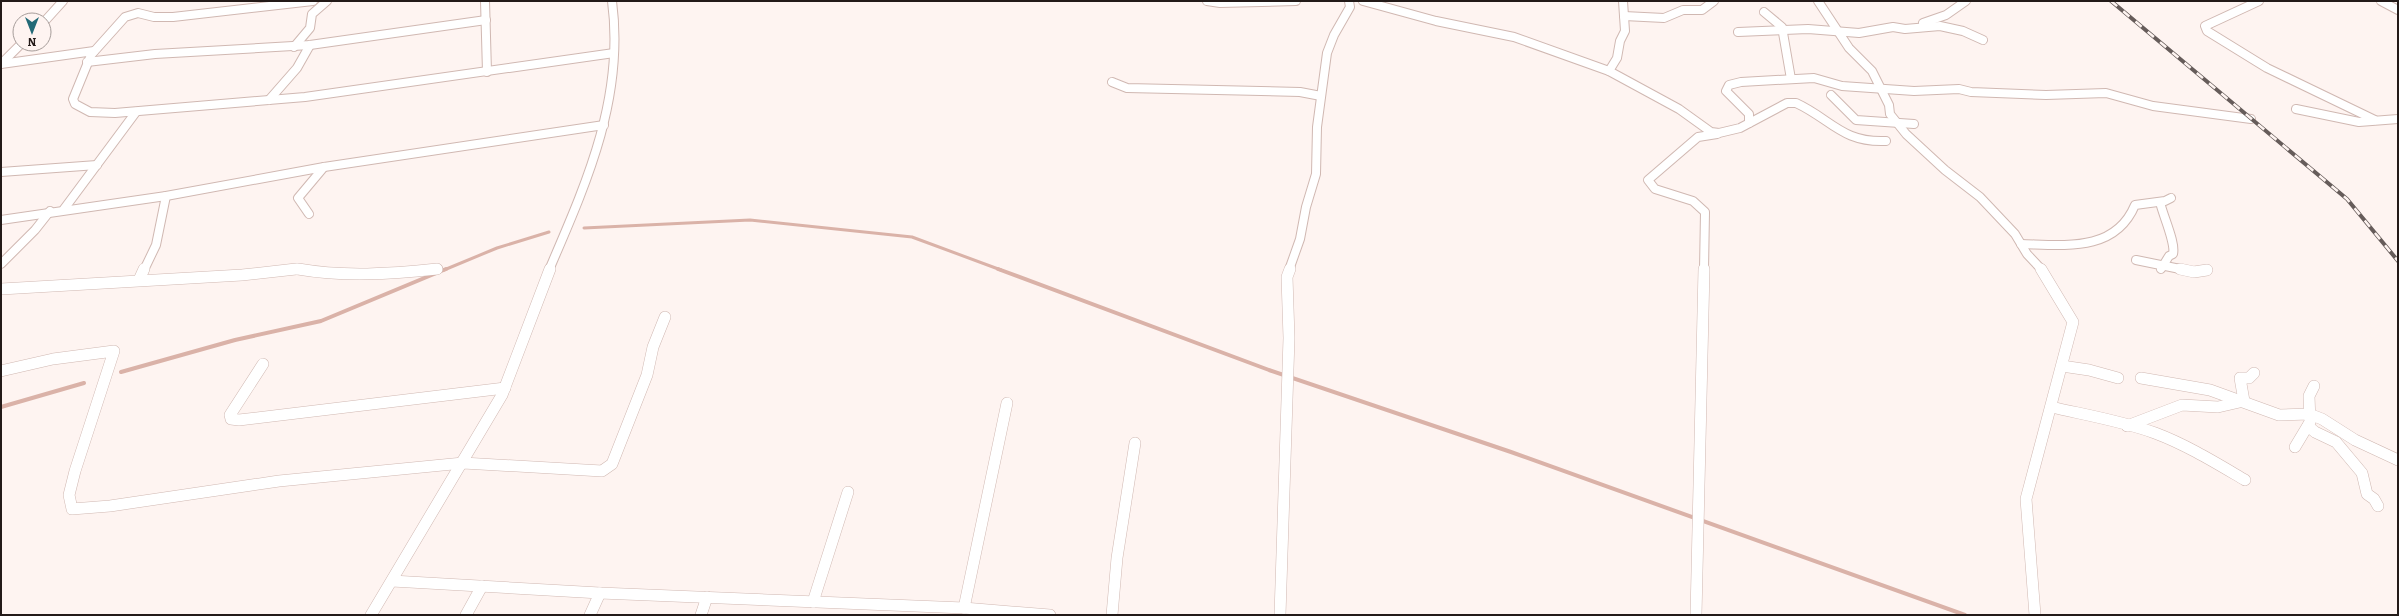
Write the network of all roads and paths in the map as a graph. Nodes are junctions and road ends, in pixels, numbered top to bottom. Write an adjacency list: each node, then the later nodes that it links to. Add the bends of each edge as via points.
1 (63, 1): 20 (street)
2 (210, 1): 18 (street, via 209,8)
3 (313, 1): 18 (street)
4 (328, 1): 29 (street, via 312,14 310,28)
5 (485, 1): 22 (street)
6 (612, 1): 32 (street)
7 (1207, 1): 8 (street)
8 (1296, 1)
9 (1349, 1): 10 (street); 41 (street, via 1350,7 1329,48)
10 (1362, 1): 35 (street, via 1436,21 1514,37)
11 (1623, 1): 21 (street)
12 (1714, 1): 21 (street, via 1702,10 1683,10 1664,18)
13 (1818, 1): 26 (street)
14 (1966, 1): 23 (street, via 1962,6 1932,22)
15 (2259, 1): 47 (street, via 2205,26 2207,31 2267,68)
16 (2380, 1): 17 (street)
17 (2398, 10)
18 (212, 11): 30 (street, via 173,17 130,14)
19 (1764, 12): 24 (street, via 1782,27)
20 (52, 13)
21 (1624, 16): 35 (street, via 1625,31 1617,58)
22 (486, 20): 28 (street); 36 (street)
23 (1893, 27): 26 (street); 27 (street, via 1952,28)
24 (1782, 30): 25 (street); 26 (street, via 1826,29); 37 (street)
25 (1738, 32)
26 (1840, 33): 39 (street, via 1849,48 1872,71)
27 (1983, 40)
28 (310, 45): 29 (street); 42 (street, via 296,68)
29 (294, 47): 33 (street, via 155,54)
30 (94, 51): 33 (street); 34 (street)
31 (14, 52): 34 (street)
32 (614, 53): 36 (street); 51 (street, via 612,84)
33 (87, 62): 44 (street, via 73,99 75,105 96,112)
34 (1, 64)
35 (1609, 71): 52 (street, via 1679,108 1711,132)
36 (487, 72): 42 (street)
37 (1791, 79): 39 (street, via 1814,78 1842,86); 49 (street, via 1729,85 1726,91 1749,114)
38 (1112, 82): 41 (street, via 1127,88 1300,92)
39 (1880, 89): 45 (street, via 1925,91 1959,88 1971,92 2046,95 2106,93 2142,104); 48 (street, via 1890,106 1890,114)
40 (1831, 95): 48 (street, via 1856,120)
41 (1321, 96): 106 (street, via 1317,127 1316,174 1300,239 1287,277 1288,370)
42 (270, 100): 44 (street)
43 (2296, 108): 47 (street, via 2359,122)
44 (136, 112): 54 (street)
45 (2251, 119)
46 (2398, 119): 47 (street)
47 (2375, 120)
48 (1897, 121): 50 (street); 64 (street, via 1906,134 1934,161 1980,197 2015,234)
49 (1749, 123): 52 (street); 53 (street, via 1792,102 1809,110 1844,135 1866,142)
50 (1914, 124)
51 (604, 125): 55 (street); 80 (street, via 599,146)
52 (1720, 133): 107 (street, via 1698,137 1648,180 1657,191 1694,202 1705,212)
53 (1886, 141)
54 (97, 165): 56 (street); 60 (street)
55 (324, 167): 57 (street); 62 (street, via 298,198)
56 (1, 172)
57 (166, 196): 60 (street); 70 (street, via 156,245)
58 (2171, 198): 59 (street)
59 (2160, 202): 64 (street, via 2134,206 2122,225 2114,232 2087,244); 67 (street, via 2175,247)
60 (64, 209): 61 (street)
61 (50, 211): 63 (street); 66 (street)
62 (309, 214)
63 (1, 220)
64 (2021, 244): 74 (street, via 2046,274 2074,322 2070,341 2063,353)
65 (2136, 260): 67 (street)
66 (1, 264)
67 (2163, 267): 69 (street, via 2194,272)
68 (438, 269): 70 (street, via 378,275 320,273 297,269 242,275)
69 (2207, 270)
70 (138, 280): 71 (street)
71 (1, 289)
72 (665, 317): 90 (street, via 647,375 609,468 598,471)
73 (263, 364): 80 (street, via 230,415 231,419)
74 (2062, 366): 77 (street); 83 (street)
75 (1, 371): 90 (street, via 53,359 114,351 69,495 72,509 110,506 280,481)
76 (2254, 373): 81 (street, via 2249,378 2240,378)
77 (2118, 378)
78 (2141, 378): 81 (street, via 2198,387)
79 (2314, 386): 84 (street, via 2309,396)
80 (505, 388): 90 (street)
81 (2244, 401): 84 (street, via 2279,415); 85 (street, via 2234,405 2182,405)
82 (1007, 403): 99 (street)
83 (2051, 406): 85 (street); 108 (street, via 2026,500)
84 (2308, 414): 86 (street); 89 (street)
85 (2127, 426): 91 (street, via 2168,438)
86 (2308, 426): 88 (street); 93 (street, via 2336,442 2362,473 2367,494)
87 (1135, 443): 105 (street, via 1117,558)
88 (2295, 447)
89 (2398, 460)
90 (463, 463): 94 (street)
91 (2245, 480)
92 (848, 492): 98 (street)
93 (2378, 506)
94 (392, 581): 95 (street); 100 (street)
95 (482, 586): 96 (street); 101 (street)
96 (600, 593): 97 (street); 102 (street)
97 (707, 597): 98 (street); 103 (street)
98 (813, 602): 99 (street)
99 (964, 608): 104 (street)
100 (371, 615)
101 (466, 615)
102 (590, 615)
103 (701, 615)
104 (1050, 615)
105 (1112, 615)
106 (1280, 615)
107 (1696, 615)
108 (2035, 615)

